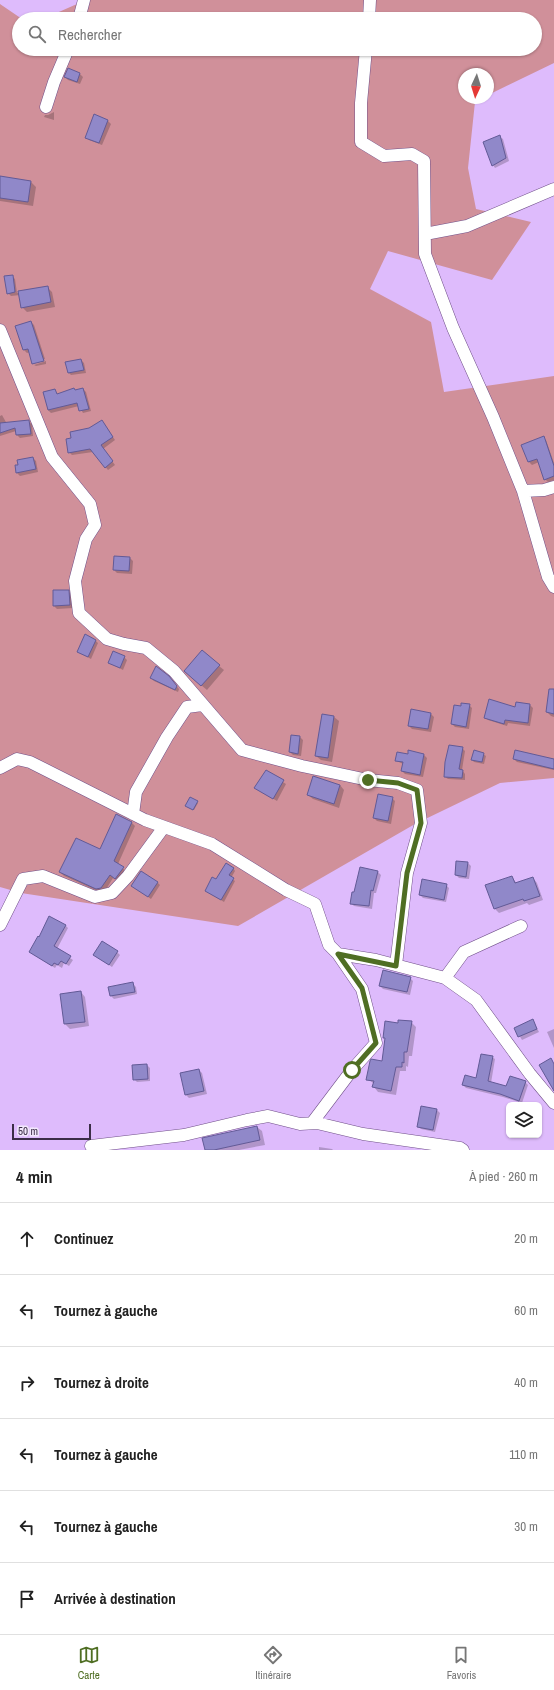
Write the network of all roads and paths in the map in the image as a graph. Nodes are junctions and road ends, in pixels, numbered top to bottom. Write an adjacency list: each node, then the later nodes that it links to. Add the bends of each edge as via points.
1 (84, 0): 3 (street)
2 (370, 0): 4 (street)
3 (81, 12)
4 (369, 12)
5 (65, 56): 7 (street)
6 (365, 56): 9 (street, via 361,142 384,156 412,154 424,161)
7 (46, 107)
8 (554, 189): 9 (street, via 467,226)
9 (425, 234): 12 (street, via 425,254)
10 (0, 330): 14 (street, via 52,457 90,504 95,525 86,539 74,581 79,613 107,639 146,648 174,671)
11 (554, 486): 12 (street, via 544,490)
12 (523, 492): 13 (street, via 548,577)
13 (554, 586)
14 (202, 705): 16 (street, via 187,707 167,737 136,792); 21 (street, via 242,750 368,780 398,783 417,790 421,823 407,873)
15 (0, 768): 16 (street, via 17,759 30,762)
16 (133, 814): 17 (street)
17 (164, 826): 18 (street, via 128,876 112,893 95,897 43,876 23,879); 20 (street, via 212,844 286,890 315,904 330,945)
18 (0, 925)
19 (521, 926): 22 (street, via 464,952)
20 (338, 954): 21 (street); 24 (street, via 362,988 376,1043)
21 (396, 966): 22 (street)
22 (445, 978): 23 (street, via 476,1000)
23 (554, 1103)
24 (312, 1123): 25 (street, via 300,1124 268,1116 184,1135); 26 (street, via 362,1134)
25 (91, 1146)
26 (463, 1150)

